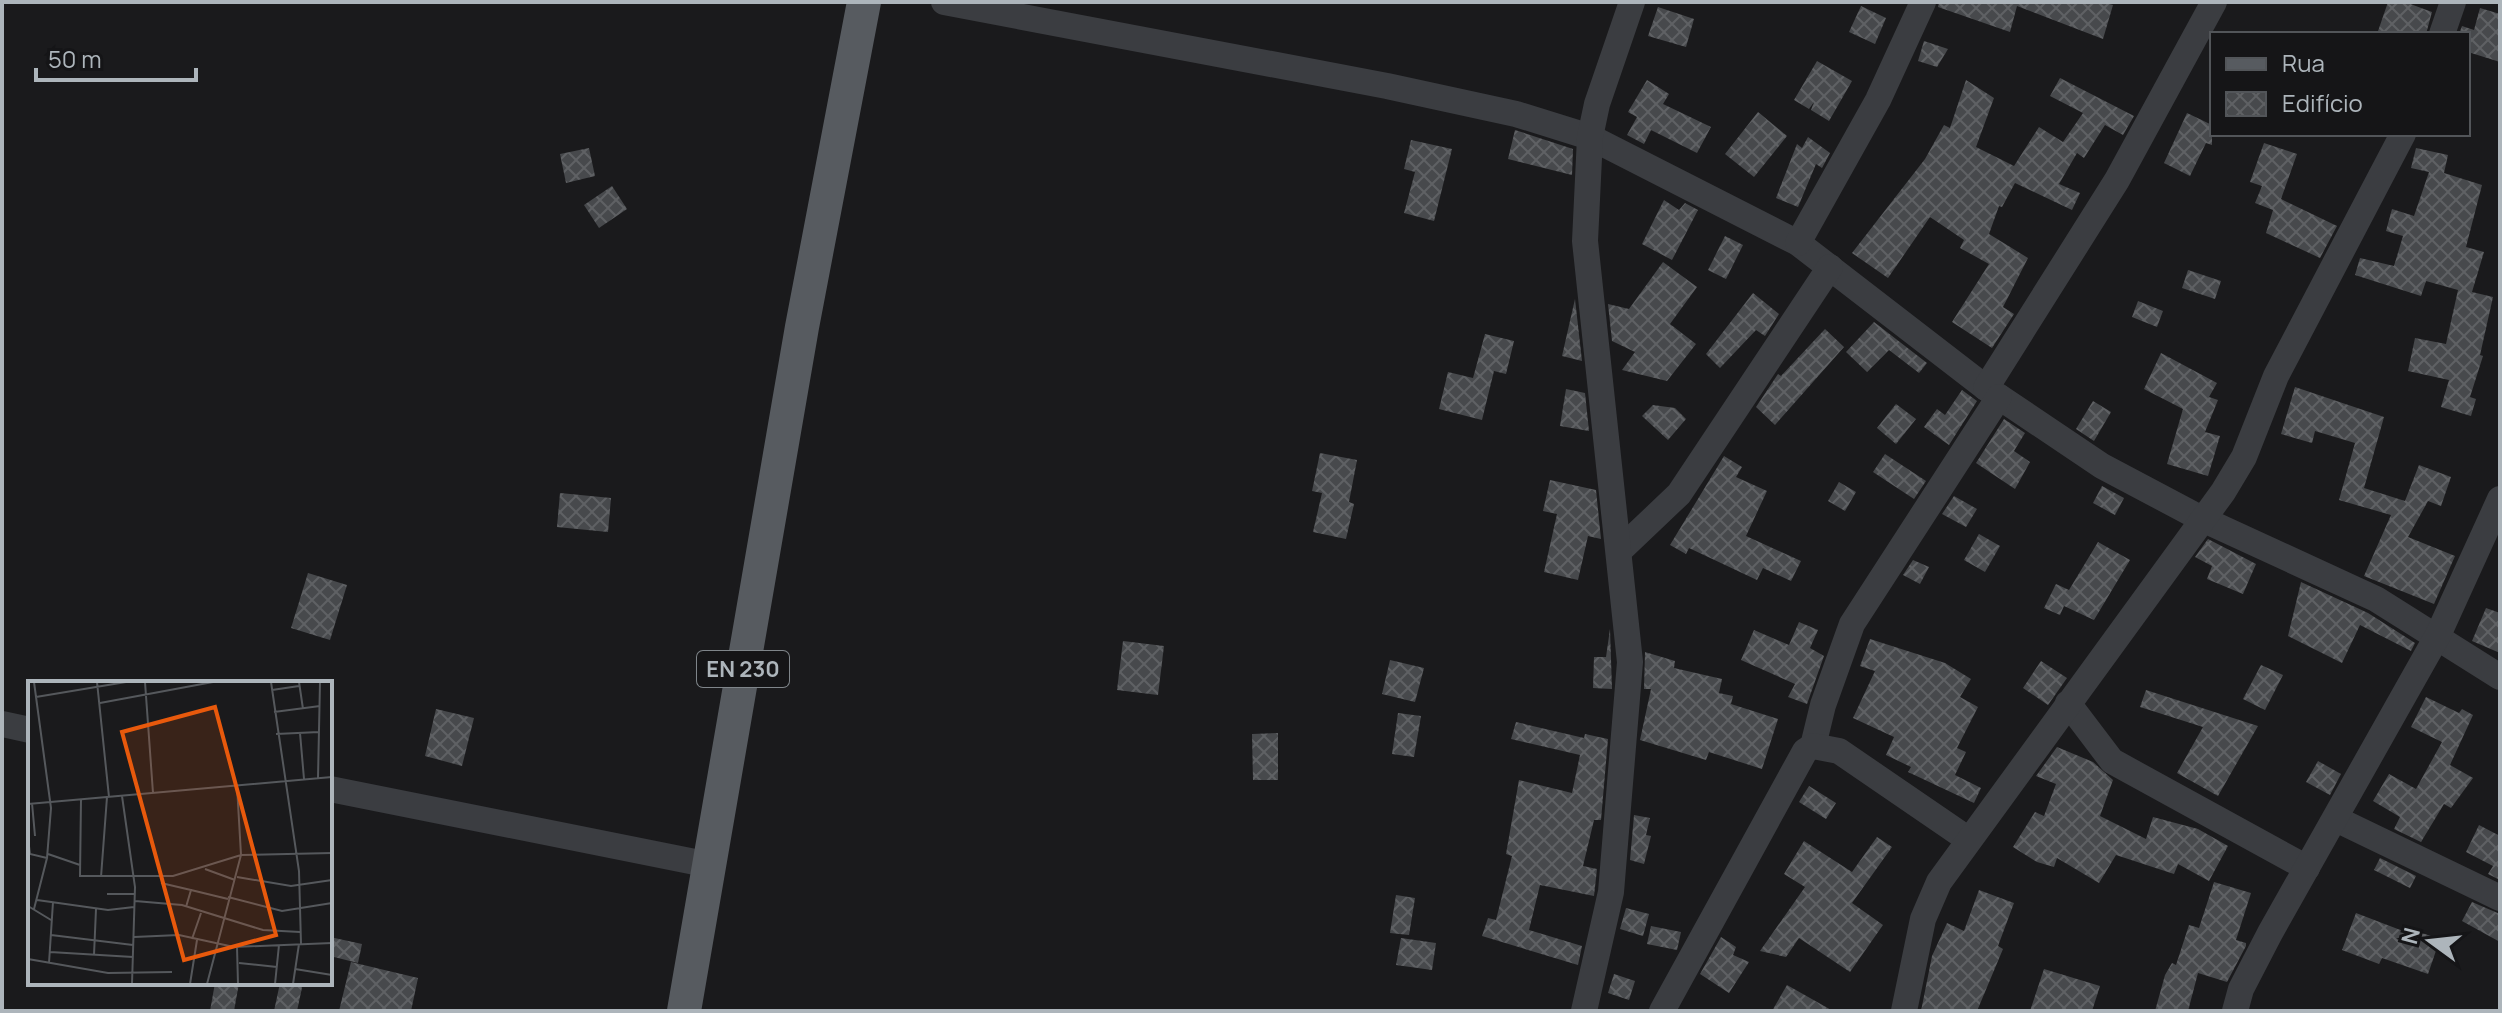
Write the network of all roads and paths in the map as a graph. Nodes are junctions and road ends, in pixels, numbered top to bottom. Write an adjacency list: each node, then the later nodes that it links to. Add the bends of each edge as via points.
1 (864, 2): 25 (main road, EN 230)
2 (944, 2): 9 (street, via 1387,86 1516,114)
3 (1632, 2): 9 (street)
4 (1923, 2): 10 (street, via 1878,100)
5 (2214, 2): 12 (street)
6 (2453, 2): 7 (street)
7 (2443, 32)
8 (2402, 136): 14 (street, via 2276,376 2244,457)
9 (1590, 137): 10 (street); 15 (street, via 1585,241)
10 (1798, 243): 11 (street)
11 (1830, 267): 12 (street); 15 (street, via 1679,494)
12 (1993, 392): 14 (street, via 2102,466); 21 (street, via 1852,624)
13 (2500, 499): 16 (street)
14 (2202, 519): 16 (street, via 2329,575); 18 (street)
15 (1619, 551): 29 (street, via 1630,662 1611,892)
16 (2438, 635): 17 (street); 23 (street)
17 (2500, 677)
18 (2068, 703): 24 (street); 26 (street, via 2112,761)
19 (2, 724): 20 (street)
20 (28, 730)
21 (1813, 746): 24 (street, via 1839,751); 30 (street, via 1797,765)
22 (332, 789): 25 (street)
23 (2336, 819): 26 (street); 27 (street)
24 (1969, 840): 31 (street, via 1939,882 1923,919)
25 (710, 865): 28 (main road, EN 230)
26 (2307, 868): 32 (street, via 2241,989)
27 (2500, 898)
28 (684, 1011)
29 (1584, 1011)
30 (1662, 1011)
31 (1904, 1011)
32 (2235, 1011)

